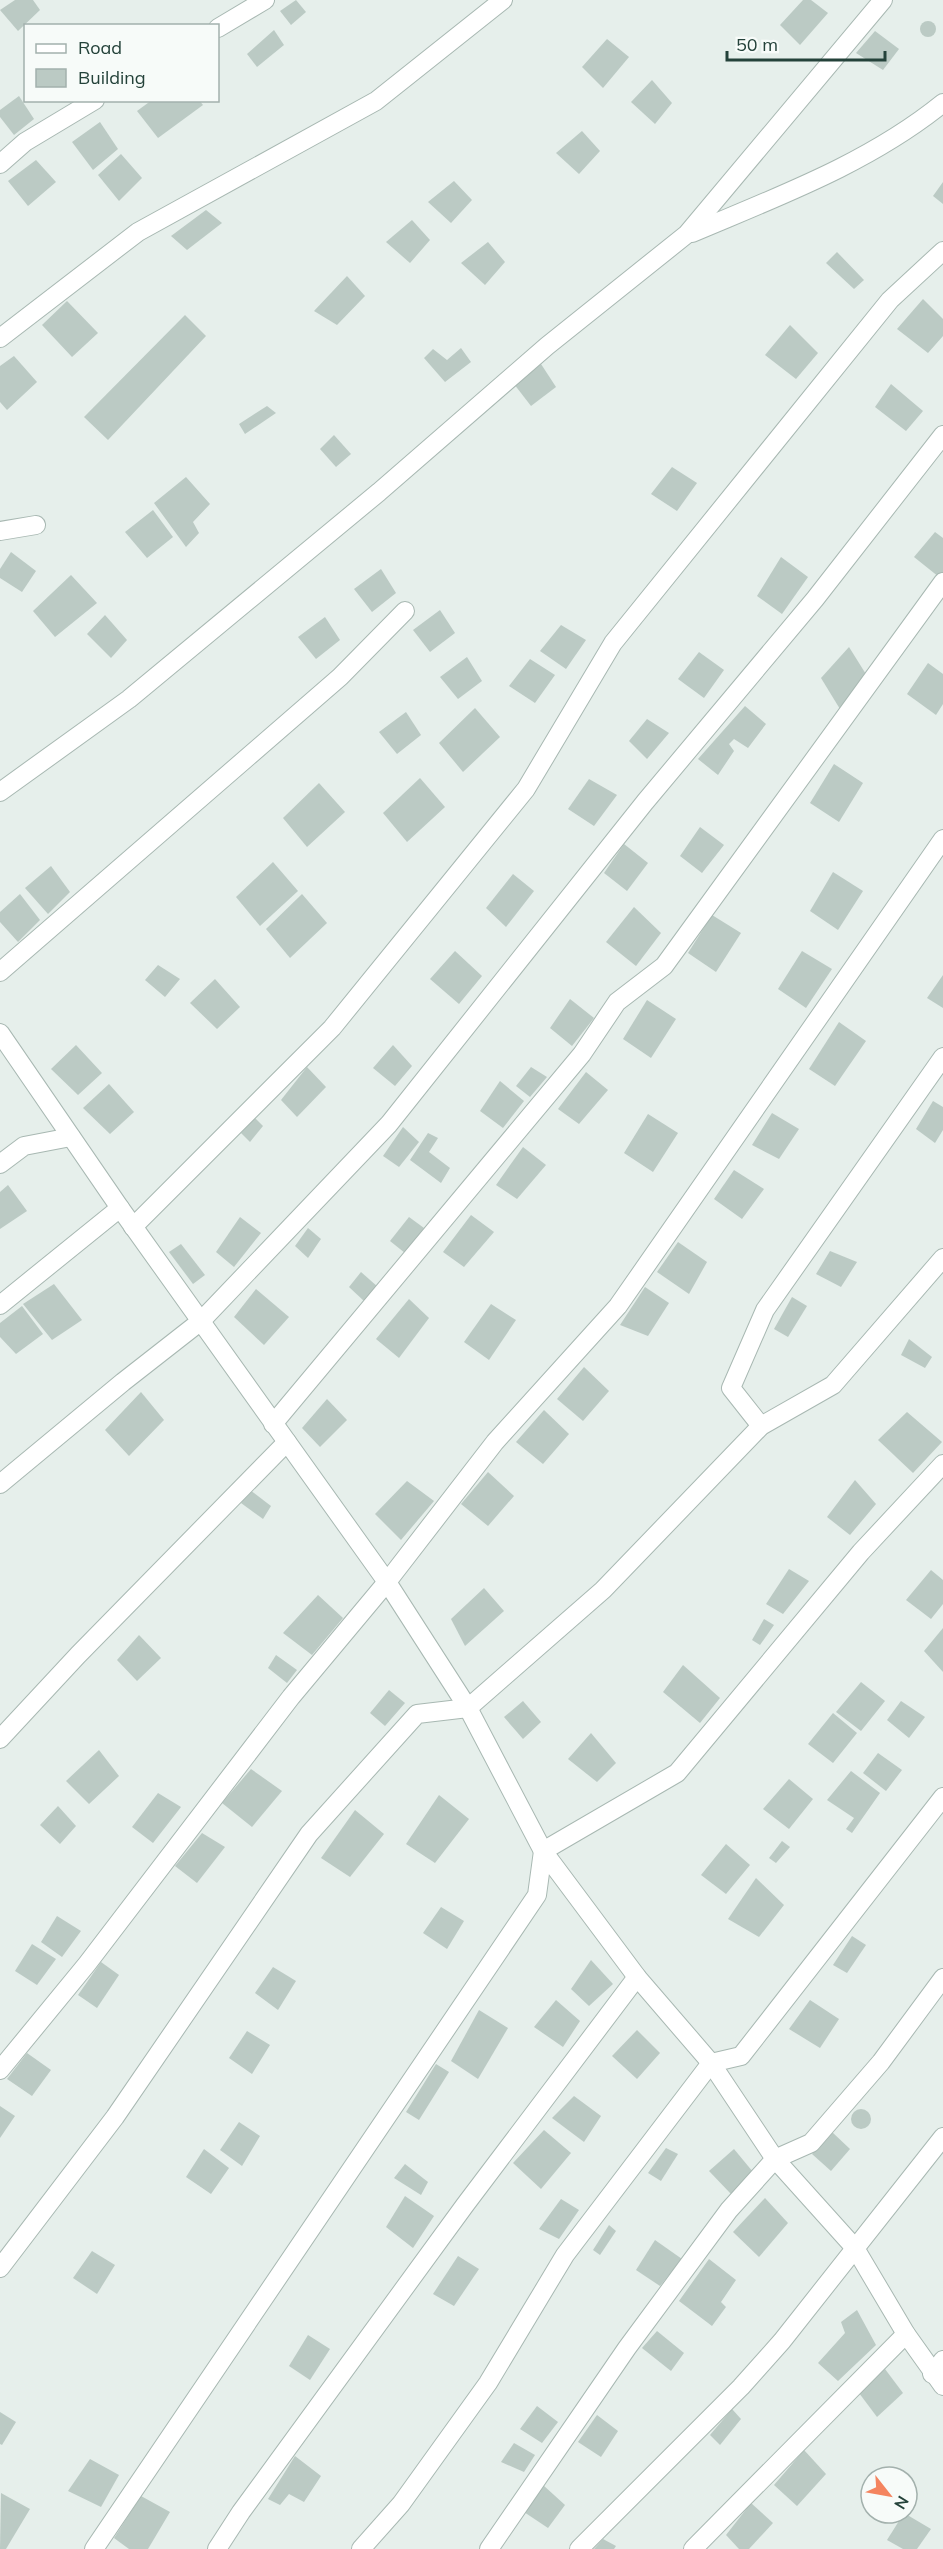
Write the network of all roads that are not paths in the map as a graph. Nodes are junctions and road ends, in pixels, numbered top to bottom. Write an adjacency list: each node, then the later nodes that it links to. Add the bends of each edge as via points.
1 (265, 0): 4 (street)
2 (503, 0): 10 (street, via 376,101 138,232)
3 (883, 0): 8 (street)
4 (219, 27)
5 (91, 102): 7 (street, via 25,142)
6 (943, 103): 8 (street, via 886,144 840,169)
7 (0, 164)
8 (687, 234): 16 (street, via 547,346 379,492 129,699)
9 (943, 251): 24 (street, via 890,300 613,643 526,789 332,1028)
10 (0, 338)
11 (943, 435): 27 (street, via 815,599 645,802 389,1124)
12 (36, 525): 13 (street)
13 (0, 531)
14 (943, 582): 28 (street, via 664,966 617,1002 582,1054)
15 (405, 611): 18 (street, via 340,677)
16 (0, 792)
17 (943, 839): 33 (street, via 618,1306 495,1442)
18 (0, 972)
19 (0, 1033): 21 (street)
20 (943, 1057): 29 (street, via 765,1310 731,1388)
21 (71, 1137): 22 (street, via 24,1146); 23 (street)
22 (0, 1164)
23 (120, 1208): 24 (street); 26 (street)
24 (134, 1227): 27 (street)
25 (943, 1258): 29 (street, via 833,1385)
26 (0, 1305)
27 (201, 1322): 28 (street); 32 (street)
28 (273, 1424): 30 (street)
29 (760, 1426): 34 (street, via 603,1590)
30 (287, 1442): 33 (street); 35 (street)
31 (943, 1464): 37 (street, via 861,1552 677,1773)
32 (0, 1484)
33 (387, 1582): 34 (street); 41 (street, via 291,1697 87,1964)
34 (468, 1708): 37 (street); 45 (street, via 417,1714 309,1834 115,2117)
35 (0, 1739)
36 (943, 1797): 40 (street, via 741,2056)
37 (543, 1851): 38 (street); 48 (street, via 537,1894)
38 (637, 1977): 40 (street); 49 (street, via 465,2205)
39 (943, 1978): 43 (street, via 881,2062 811,2143)
40 (711, 2063): 43 (street); 50 (street, via 565,2255 488,2383 401,2504)
41 (0, 2070)
42 (943, 2137): 44 (street)
43 (775, 2159): 44 (street); 51 (street, via 729,2210 627,2348)
44 (855, 2248): 46 (street); 52 (street, via 741,2387)
45 (0, 2268)
46 (906, 2334): 47 (street); 53 (street)
47 (940, 2373)
48 (94, 2549)
49 (217, 2549)
50 (361, 2549)
51 (489, 2549)
52 (579, 2549)
53 (693, 2549)

